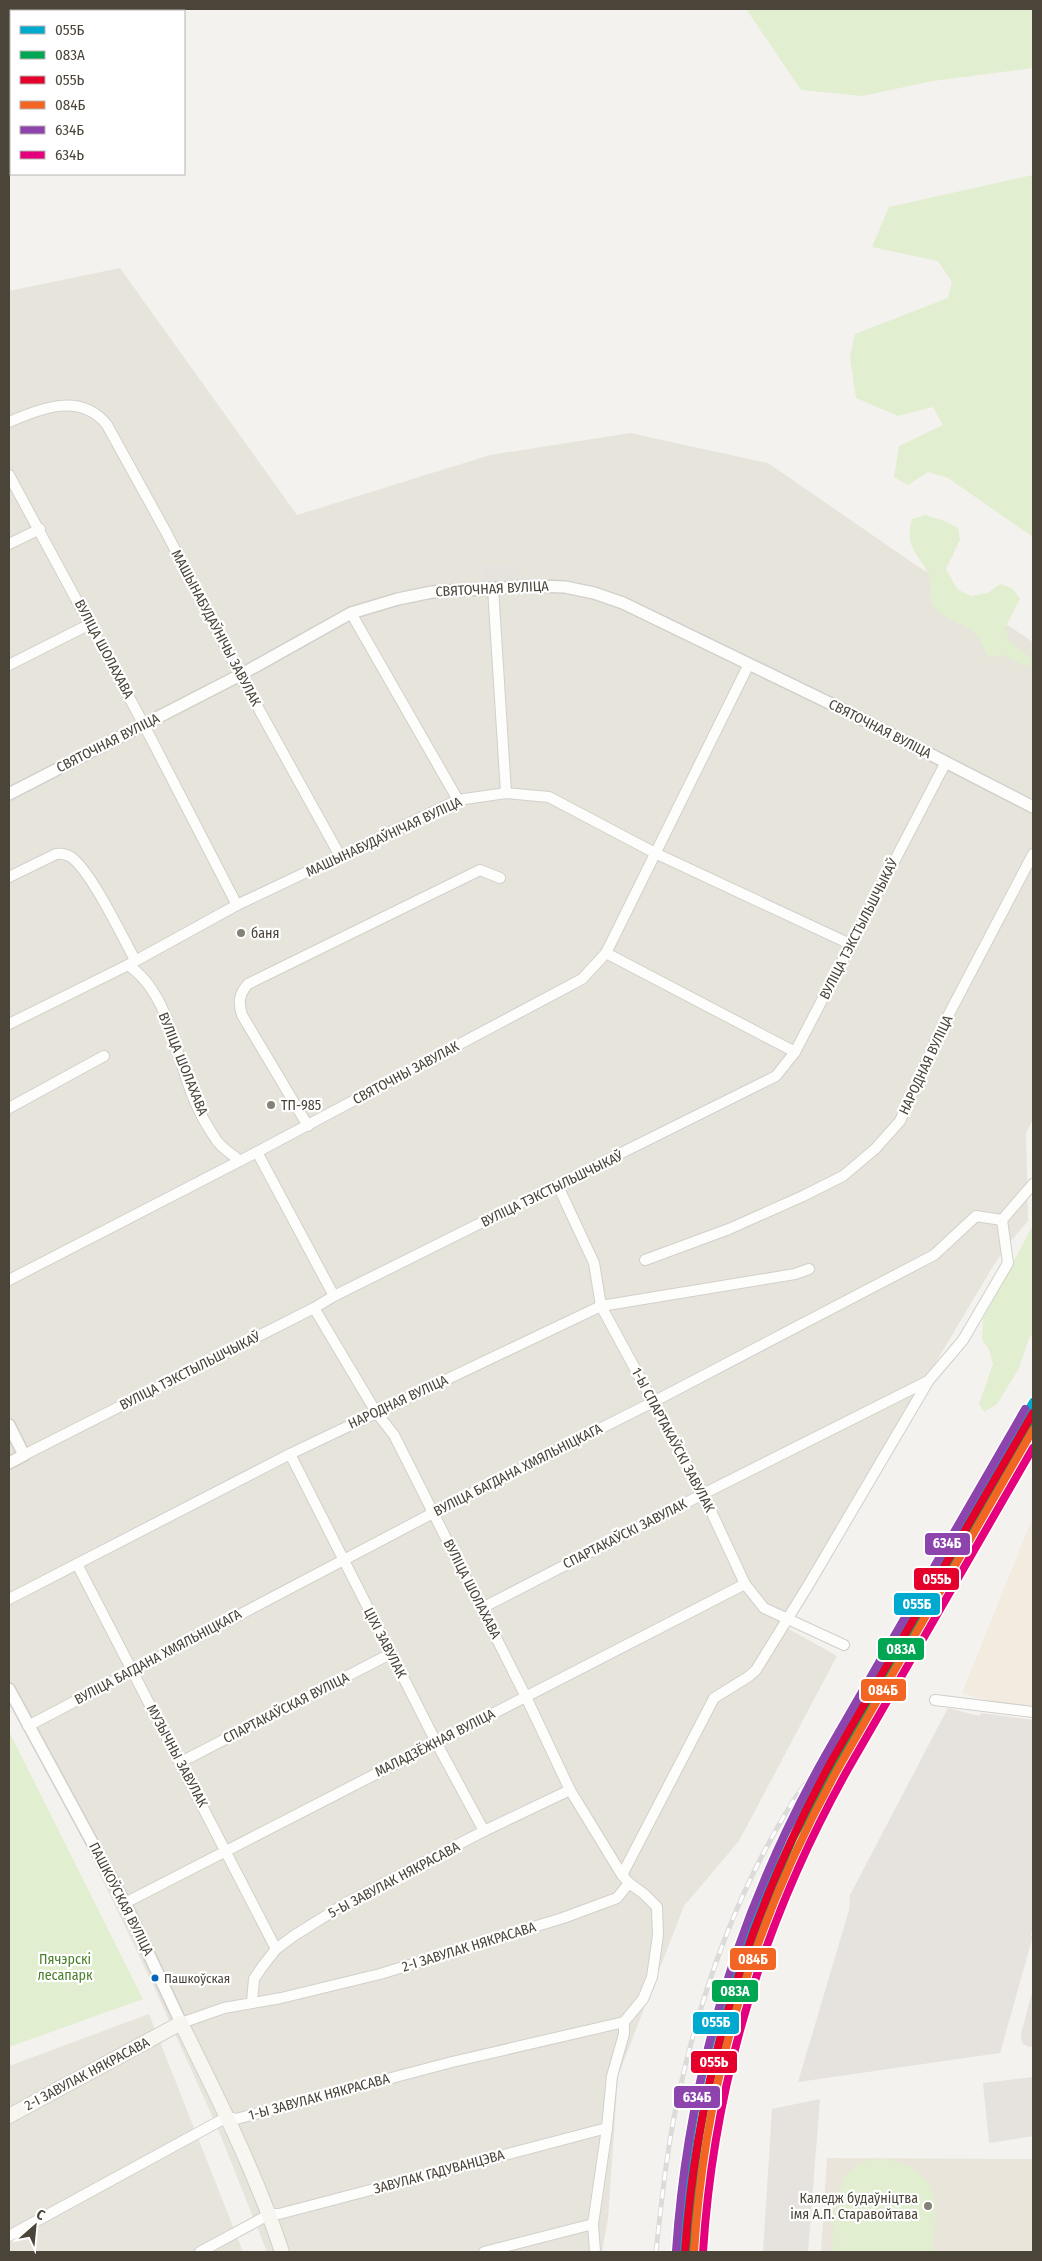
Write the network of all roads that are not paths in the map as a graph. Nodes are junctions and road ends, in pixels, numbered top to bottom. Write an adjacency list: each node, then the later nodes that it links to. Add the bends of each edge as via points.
1 (9, 422): 10 (street, МАШЫНАБУДАЎНІЧЫ ЗАВУЛАК, via 64,405 84,407 98,414 166,532)
2 (9, 474): 3 (street, ВУЛІЦА ШОЛАХАВА)
3 (40, 529): 4 (street); 7 (street, ВУЛІЦА ШОЛАХАВА)
4 (9, 544)
5 (493, 588): 6 (street, СВЯТОЧНАЯ ВУЛІЦА, via 432,592); 9 (street, СВЯТОЧНАЯ ВУЛІЦА, via 556,586 594,593 623,603); 13 (street)
6 (351, 613): 10 (street, СВЯТОЧНАЯ ВУЛІЦА); 15 (street)
7 (90, 624): 8 (street); 11 (street, ВУЛІЦА ШОЛАХАВА)
8 (9, 664)
9 (750, 664): 12 (street, СВЯТОЧНАЯ ВУЛІЦА); 17 (street, СВЯТОЧНЫ ЗАВУЛАК)
10 (240, 675): 11 (street, СВЯТОЧНАЯ ВУЛІЦА); 19 (street, МАШЫНАБУДАЎНІЧЫ ЗАВУЛАК)
11 (144, 725): 14 (street, СВЯТОЧНАЯ ВУЛІЦА); 22 (street, ВУЛІЦА ШОЛАХАВА)
12 (946, 762): 16 (street, СВЯТОЧНАЯ ВУЛІЦА); 23 (street, ВУЛІЦА ТЭКСТЫЛЬШЧЫКАЎ)
13 (506, 793): 15 (street, МАШЫНАБУДАЎНІЧАЯ ВУЛІЦА); 17 (street, МАШЫНАБУДАЎНІЧАЯ ВУЛІЦА, via 549,797)
14 (9, 794)
15 (458, 800): 19 (street, МАШЫНАБУДАЎНІЧАЯ ВУЛІЦА)
16 (1033, 807)
17 (655, 852): 23 (street, МАШЫНАБУДАЎНІЧАЯ ВУЛІЦА); 24 (street, СВЯТОЧНЫ ЗАВУЛАК)
18 (1033, 854): 36 (street, НАРОДНАЯ ВУЛІЦА, via 940,1033 900,1121 875,1149 843,1176 803,1196 729,1229)
19 (340, 856): 22 (street, МАШЫНАБУДАЎНІЧАЯ ВУЛІЦА)
20 (9, 878): 25 (street, ВУЛІЦА ШОЛАХАВА, via 56,854 72,857 87,875)
21 (500, 878): 30 (street, via 480,870 248,984 240,992 242,1015)
22 (237, 906): 25 (street, МАШЫНАБУДАЎНІЧАЯ ВУЛІЦА)
23 (850, 944): 27 (street, ВУЛІЦА ТЭКСТЫЛЬШЧЫКАЎ)
24 (606, 954): 27 (street); 30 (street, СВЯТОЧНЫ ЗАВУЛАК, via 582,980)
25 (132, 963): 26 (street, МАШЫНАБУДАЎНІЧАЯ ВУЛІЦА); 32 (street, ВУЛІЦА ШОЛАХАВА, via 155,994 203,1117 218,1142)
26 (9, 1024)
27 (795, 1052): 34 (street, ВУЛІЦА ТЭКСТЫЛЬШЧЫКАЎ, via 776,1076)
28 (104, 1056): 29 (street)
29 (10, 1103)
30 (308, 1126): 31 (street, СВЯТОЧНЫ ЗАВУЛАК)
31 (257, 1152): 32 (street, СВЯТОЧНЫ ЗАВУЛАК); 39 (street)
32 (240, 1161): 38 (street, СВЯТОЧНЫ ЗАВУЛАК)
33 (1033, 1184): 35 (street)
34 (558, 1186): 39 (street, ВУЛІЦА ТЭКСТЫЛЬШЧЫКАЎ); 40 (street, 1-Ы СПАРТАКАЎСКІ ЗАВУЛАК, via 594,1263)
35 (1002, 1220): 42 (street, via 1008,1263 963,1340); 43 (street, ВУЛІЦА БАГДАНА ХМЯЛЬНІЦКАГА, via 976,1216 934,1255)
36 (645, 1260)
37 (809, 1269): 40 (street, НАРОДНАЯ ВУЛІЦА, via 785,1276)
38 (9, 1280)
39 (334, 1296): 41 (street, ВУЛІЦА ТЭКСТЫЛЬШЧЫКАЎ)
40 (601, 1306): 43 (street, 1-Ы СПАРТАКАЎСКІ ЗАВУЛАК); 44 (street, НАРОДНАЯ ВУЛІЦА)
41 (314, 1308): 44 (street, ВУЛІЦА ШОЛАХАВА); 47 (street, ВУЛІЦА ТЭКСТЫЛЬШЧЫКАЎ)
42 (929, 1380): 49 (street, СПАРТАКАЎСКІ ЗАВУЛАК); 56 (street, 2-І ЗАВУЛАК НЯКРАСАВА)
43 (654, 1402): 49 (street, 1-Ы СПАРТАКАЎСКІ ЗАВУЛАК); 50 (street, ВУЛІЦА БАГДАНА ХМЯЛЬНІЦКАГА)
44 (376, 1412): 46 (street, НАРОДНАЯ ВУЛІЦА); 50 (street, ВУЛІЦА ШОЛАХАВА, via 394,1435)
45 (9, 1425): 47 (street)
46 (290, 1454): 51 (street, ЦІХІ ЗАВУЛАК); 52 (street, НАРОДНАЯ ВУЛІЦА)
47 (24, 1455): 48 (street, ВУЛІЦА ТЭКСТЫЛЬШЧЫКАЎ)
48 (9, 1463)
49 (703, 1494): 53 (street, 1-Ы СПАРТАКАЎСКІ ЗАВУЛАК); 55 (street, СПАРТАКАЎСКІ ЗАВУЛАК)
50 (433, 1513): 51 (street, ВУЛІЦА БАГДАНА ХМЯЛЬНІЦКАГА); 55 (street, ВУЛІЦА ШОЛАХАВА)
51 (344, 1560): 58 (street, ЦІХІ ЗАВУЛАК); 59 (street, ВУЛІЦА БАГДАНА ХМЯЛЬНІЦКАГА)
52 (77, 1564): 54 (street, НАРОДНАЯ ВУЛІЦА); 59 (street, МУЗЫЧНЫ ЗАВУЛАК)
53 (745, 1584): 56 (street, 1-Ы СПАРТАКАЎСКІ ЗАВУЛАК, via 764,1608); 61 (street, МАЛАДЗЁЖНАЯ ВУЛІЦА)
54 (9, 1599)
55 (482, 1608): 61 (street, ВУЛІЦА ШОЛАХАВА)
56 (786, 1619): 57 (street, 1-Ы СПАРТАКАЎСКІ ЗАВУЛАК); 70 (street, 2-І ЗАВУЛАК НЯКРАСАВА, via 756,1670 714,1698)
57 (844, 1645)
58 (390, 1654): 65 (street, ЦІХІ ЗАВУЛАК); 66 (street, СПАРТАКАЎСКАЯ ВУЛІЦА)
59 (132, 1670): 64 (street, ВУЛІЦА БАГДАНА ХМЯЛЬНІЦКАГА); 66 (street, МУЗЫЧНЫ ЗАВУЛАК)
60 (9, 1689): 64 (street, ПАШКОЎСКАЯ ВУЛІЦА)
61 (526, 1697): 65 (street, МАЛАДЗЁЖНАЯ ВУЛІЦА); 67 (street, ВУЛІЦА ШОЛАХАВА)
62 (935, 1700): 63 (street)
63 (1033, 1712)
64 (28, 1726): 71 (street, ПАШКОЎСКАЯ ВУЛІЦА)
65 (436, 1742): 68 (street, ЦІХІ ЗАВУЛАК); 69 (street, МАЛАДЗЁЖНАЯ ВУЛІЦА)
66 (181, 1762): 69 (street, МУЗЫЧНЫ ЗАВУЛАК)
67 (570, 1790): 68 (street, 5-Ы ЗАВУЛАК НЯКРАСАВА); 70 (street, ВУЛІЦА ШОЛАХАВА)
68 (484, 1831): 72 (street, 5-Ы ЗАВУЛАК НЯКРАСАВА, via 348,1902)
69 (226, 1851): 71 (street, МАЛАДЗЁЖНАЯ ВУЛІЦА); 72 (street, МУЗЫЧНЫ ЗАВУЛАК)
70 (626, 1879): 73 (street, 2-І ЗАВУЛАК НЯКРАСАВА, via 617,1898 564,1918 380,1974); 74 (street, via 657,1907 658,1935 652,1977 643,1999)
71 (125, 1903): 75 (street, ПАШКОЎСКАЯ ВУЛІЦА)
72 (276, 1949): 73 (street, 5-Ы ЗАВУЛАК НЯКРАСАВА, via 254,1979)
73 (252, 2002): 75 (street, 2-І ЗАВУЛАК НЯКРАСАВА)
74 (624, 2022): 77 (street, 1-Ы ЗАВУЛАК НЯКРАСАВА, via 452,2062 236,2119); 78 (street, via 624,2034 612,2076)
75 (181, 2023): 76 (main road, 2-І ЗАВУЛАК НЯКРАСАВА); 77 (main road, ПАШКОЎСКАЯ ВУЛІЦА)
76 (9, 2116)
77 (227, 2117): 79 (main road, ПАШКОЎСКАЯ ВУЛІЦА); 81 (street, 1-Ы ЗАВУЛАК НЯКРАСАВА)
78 (607, 2128): 79 (street, ЗАВУЛАК ГАДУВАНЦЭВА); 80 (street)
79 (270, 2214): 82 (street, ЗАВУЛАК ГАДУВАНЦЭВА); 83 (main road, ПАШКОЎСКАЯ ВУЛІЦА)
80 (592, 2224): 84 (street); 85 (street)
81 (9, 2236)
82 (200, 2252)
83 (282, 2252)
84 (484, 2252)
85 (595, 2252)

